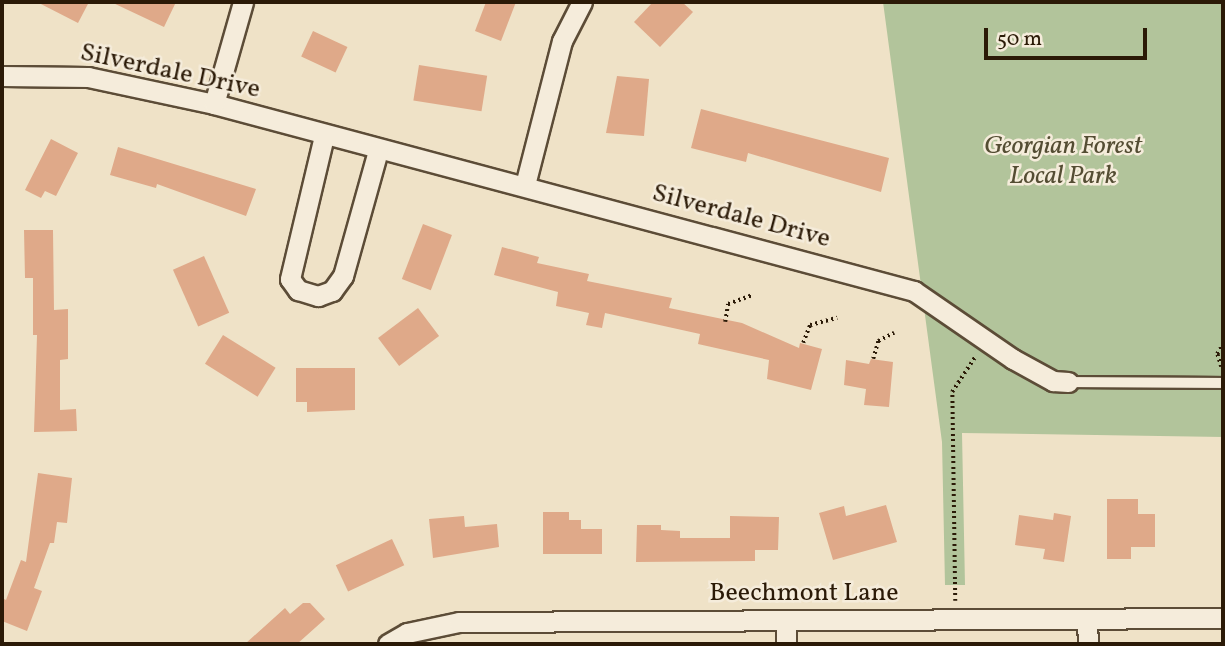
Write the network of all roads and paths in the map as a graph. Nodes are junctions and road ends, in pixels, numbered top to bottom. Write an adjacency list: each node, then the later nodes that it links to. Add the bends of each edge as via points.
1 (243, 2): 4 (street)
2 (582, 2): 7 (street, via 562,41)
3 (2, 76): 4 (street, Silverdale Drive, via 88,78)
4 (214, 104): 5 (street, Silverdale Drive)
5 (324, 136): 6 (street, Silverdale Drive); 6 (street, via 290,279 298,290 318,296 332,291 343,276)
6 (378, 151): 7 (street, Silverdale Drive)
7 (525, 185): 12 (street, Silverdale Drive, via 914,291)
8 (753, 295): 10 (path, via 728,304)
9 (837, 318): 13 (path, via 810,325)
10 (725, 322)
11 (894, 333): 15 (path, via 878,341)
12 (985, 340): 17 (street, Silverdale Drive, via 1046,377); 19 (path, via 952,392 958,587)
13 (803, 343)
14 (1223, 344): 16 (path, via 1217,354)
15 (873, 359)
16 (1223, 380): 17 (lane)
17 (1068, 383)
18 (1223, 618): 20 (street, Beechmont Lane)
19 (951, 619): 20 (street, Beechmont Lane); 21 (street, Beechmont Lane)
20 (1087, 619): 24 (street)
21 (786, 620): 22 (street, Beechmont Lane, via 458,622 407,634); 23 (street)
22 (388, 644)
23 (786, 644)
24 (1088, 644)

